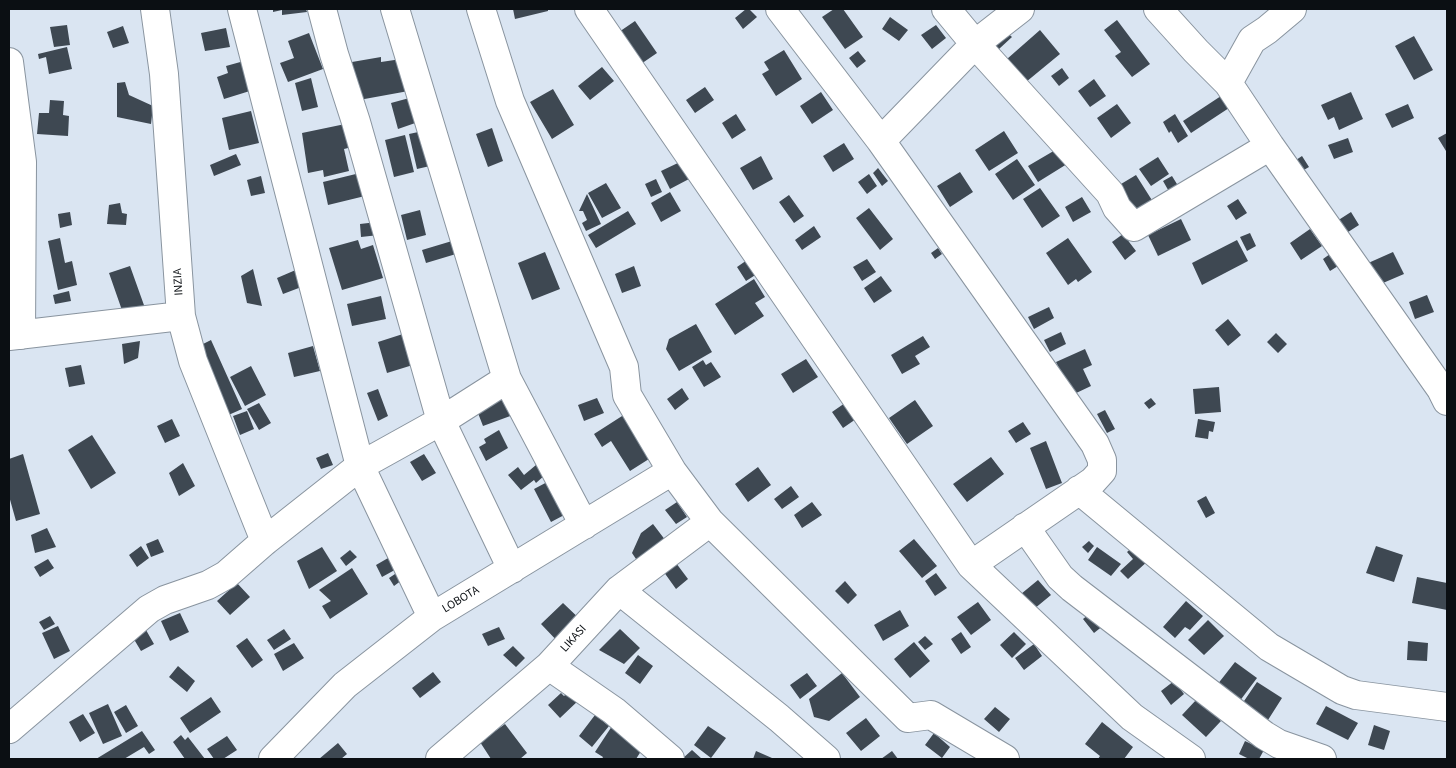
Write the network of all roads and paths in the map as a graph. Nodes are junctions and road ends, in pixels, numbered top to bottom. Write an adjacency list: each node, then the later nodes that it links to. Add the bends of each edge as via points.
1 (155, 9): 17 (lane, INZIA, via 164,74)
2 (242, 9): 22 (lane)
3 (322, 9): 21 (lane)
4 (395, 9): 19 (lane)
5 (481, 9): 23 (lane, via 510,101 624,367 627,395)
6 (589, 9): 29 (lane)
7 (780, 9): 15 (lane)
8 (946, 9): 12 (lane)
9 (1020, 9): 12 (lane)
10 (1158, 9): 14 (lane)
11 (1292, 9): 14 (lane, via 1252,40)
12 (975, 44): 15 (lane); 16 (lane, via 1110,193 1117,208 1134,227)
13 (9, 62): 18 (lane, via 22,162)
14 (1228, 83): 16 (lane)
15 (881, 141): 24 (lane, via 1095,444 1102,460 1102,471)
16 (1270, 146): 20 (lane)
17 (181, 316): 18 (lane); 28 (lane, INZIA, via 193,361)
18 (15, 336)
19 (507, 379): 21 (lane); 26 (lane)
20 (1447, 401)
21 (441, 421): 22 (lane); 30 (lane)
22 (360, 466): 28 (lane); 32 (lane)
23 (672, 471): 25 (lane); 26 (lane, LOBOTA)
24 (1079, 490): 27 (lane); 34 (lane, via 1269,646 1342,690 1356,695)
25 (710, 522): 31 (lane, LIKASI); 40 (lane, via 908,718 931,715)
26 (584, 525): 30 (lane, LOBOTA)
27 (1025, 527): 29 (lane); 42 (lane, via 1060,577 1072,588 1264,735 1279,744)
28 (266, 540): 35 (lane, via 226,575 149,609)
29 (972, 565): 41 (lane, via 1132,717)
30 (512, 569): 32 (lane, LOBOTA)
31 (619, 590): 33 (lane, LIKASI); 39 (lane)
32 (432, 617): 36 (lane, LOBOTA, via 345,685)
33 (549, 666): 37 (lane, LIKASI); 38 (lane, via 614,711)
34 (1447, 707)
35 (9, 729)
36 (273, 759)
37 (440, 759)
38 (670, 759)
39 (826, 759)
40 (1006, 759)
41 (1191, 759)
42 (1322, 759)

